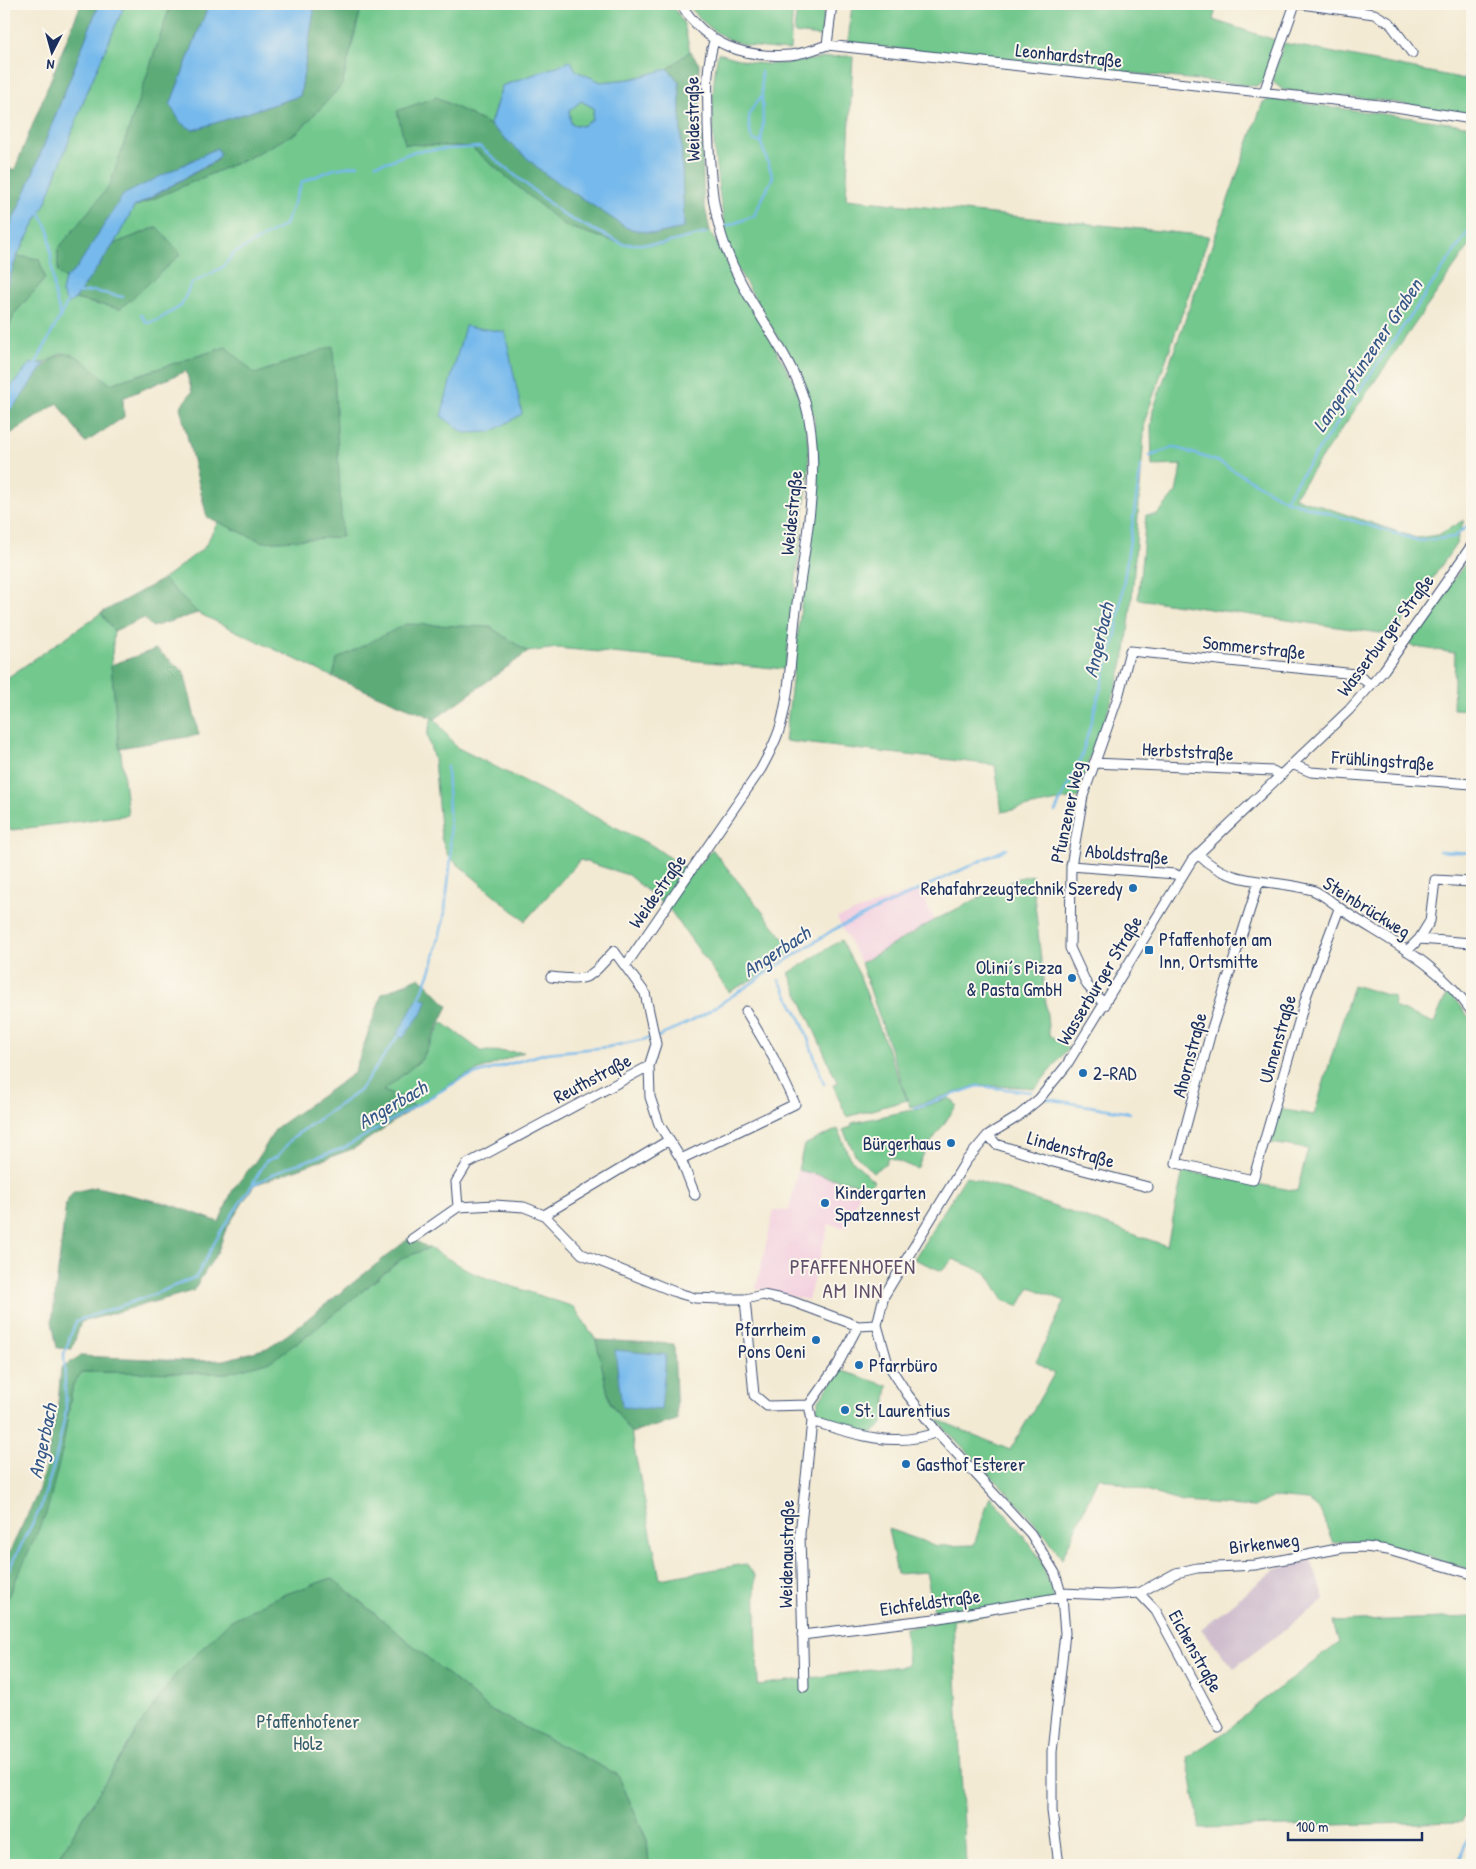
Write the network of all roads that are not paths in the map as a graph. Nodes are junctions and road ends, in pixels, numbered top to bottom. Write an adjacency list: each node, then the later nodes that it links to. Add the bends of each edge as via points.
1 (681, 4): 5 (street, Leonhardstraße, via 696,25)
2 (832, 4): 6 (street)
3 (1295, 4): 8 (street)
4 (1301, 4): 7 (street, via 1374,14 1390,24)
5 (714, 41): 6 (street, Leonhardstraße, via 765,55 792,55); 26 (street, Weidestraße, via 707,66 710,186 715,218 720,239 740,281 795,374 811,427 811,495 784,709 773,745 761,769)
6 (828, 45): 8 (street, Leonhardstraße)
7 (1412, 52)
8 (1264, 92): 9 (street, Leonhardstraße)
9 (1472, 119)
10 (1472, 545): 12 (street, Wasserburger Straße)
11 (1130, 651): 12 (street, Sommerstraße, via 1356,674); 13 (street, Pfunzener Weg, via 1118,697)
12 (1371, 685): 14 (street, Wasserburger Straße)
13 (1094, 762): 15 (street, Herbststraße, via 1273,771); 18 (street, Pfunzener Weg, via 1083,796)
14 (1292, 764): 15 (street, Wasserburger Straße); 16 (street, Frühlingstraße, via 1311,772)
15 (1280, 775): 17 (street, Wasserburger Straße)
16 (1472, 784)
17 (1198, 854): 19 (street, Wasserburger Straße); 20 (street, Steinbrückweg, via 1213,868)
18 (1071, 866): 19 (street, Aboldstraße); 28 (street, Pfunzener Weg, via 1070,948 1087,985)
19 (1180, 877): 28 (street, Wasserburger Straße)
20 (1259, 881): 22 (street, Steinbrückweg, via 1314,891); 35 (street, Ahornstraße, via 1212,1028 1176,1163)
21 (1472, 882): 23 (street, via 1435,880 1430,921)
22 (1339, 908): 25 (street, Steinbrückweg); 35 (street, Ulmenstraße, via 1304,1002)
23 (1419, 939): 24 (street); 25 (street)
24 (1472, 943)
25 (1407, 951): 30 (street, Steinbrückweg, via 1428,964 1456,990)
26 (626, 965): 27 (street, Reuthstraße, via 614,951 589,977); 31 (street, Reuthstraße, via 645,993 654,1031 656,1044)
27 (551, 977)
28 (1105, 1005): 32 (street, Wasserburger Straße, via 1066,1066 1039,1100)
29 (746, 1011): 34 (street, via 795,1104)
30 (1472, 1012)
31 (649, 1066): 33 (street, via 650,1097 659,1124); 38 (street, Reuthstraße, via 467,1164 456,1182)
32 (988, 1135): 36 (street, Lindenstraße, via 996,1144); 42 (street, Wasserburger Straße, via 966,1161 894,1276 884,1296)
33 (669, 1140): 34 (street); 39 (street)
34 (681, 1159): 37 (street)
35 (1253, 1180)
36 (1148, 1187)
37 (695, 1195)
38 (458, 1207): 39 (street, via 524,1207); 40 (street)
39 (544, 1215): 41 (street, via 582,1254 635,1277 695,1298)
40 (412, 1239)
41 (745, 1299): 43 (street, via 763,1295 791,1301); 44 (street, via 754,1395 767,1406)
42 (877, 1325): 43 (street); 46 (street, Wasserburger Straße, via 888,1364)
43 (858, 1326): 44 (street, via 838,1364)
44 (809, 1405): 45 (street, Weidenaustraße)
45 (812, 1421): 46 (street, via 884,1439 918,1438); 50 (street, Weidenaustraße, via 800,1534)
46 (937, 1432): 49 (street, Wasserburger Straße, via 1031,1534 1055,1573)
47 (1472, 1574): 48 (street, Birkenweg, via 1388,1550 1342,1548 1255,1565 1197,1568 1176,1573)
48 (1138, 1593): 49 (street, Birkenweg); 52 (street, Eichenstraße, via 1156,1611)
49 (1061, 1595): 50 (street, Eichfeldstraße, via 934,1619); 53 (street, Wasserburger Straße, via 1065,1633 1052,1751 1052,1811)
50 (802, 1635): 51 (street, Weidenaustraße)
51 (804, 1687)
52 (1219, 1728)
53 (1059, 1865)

